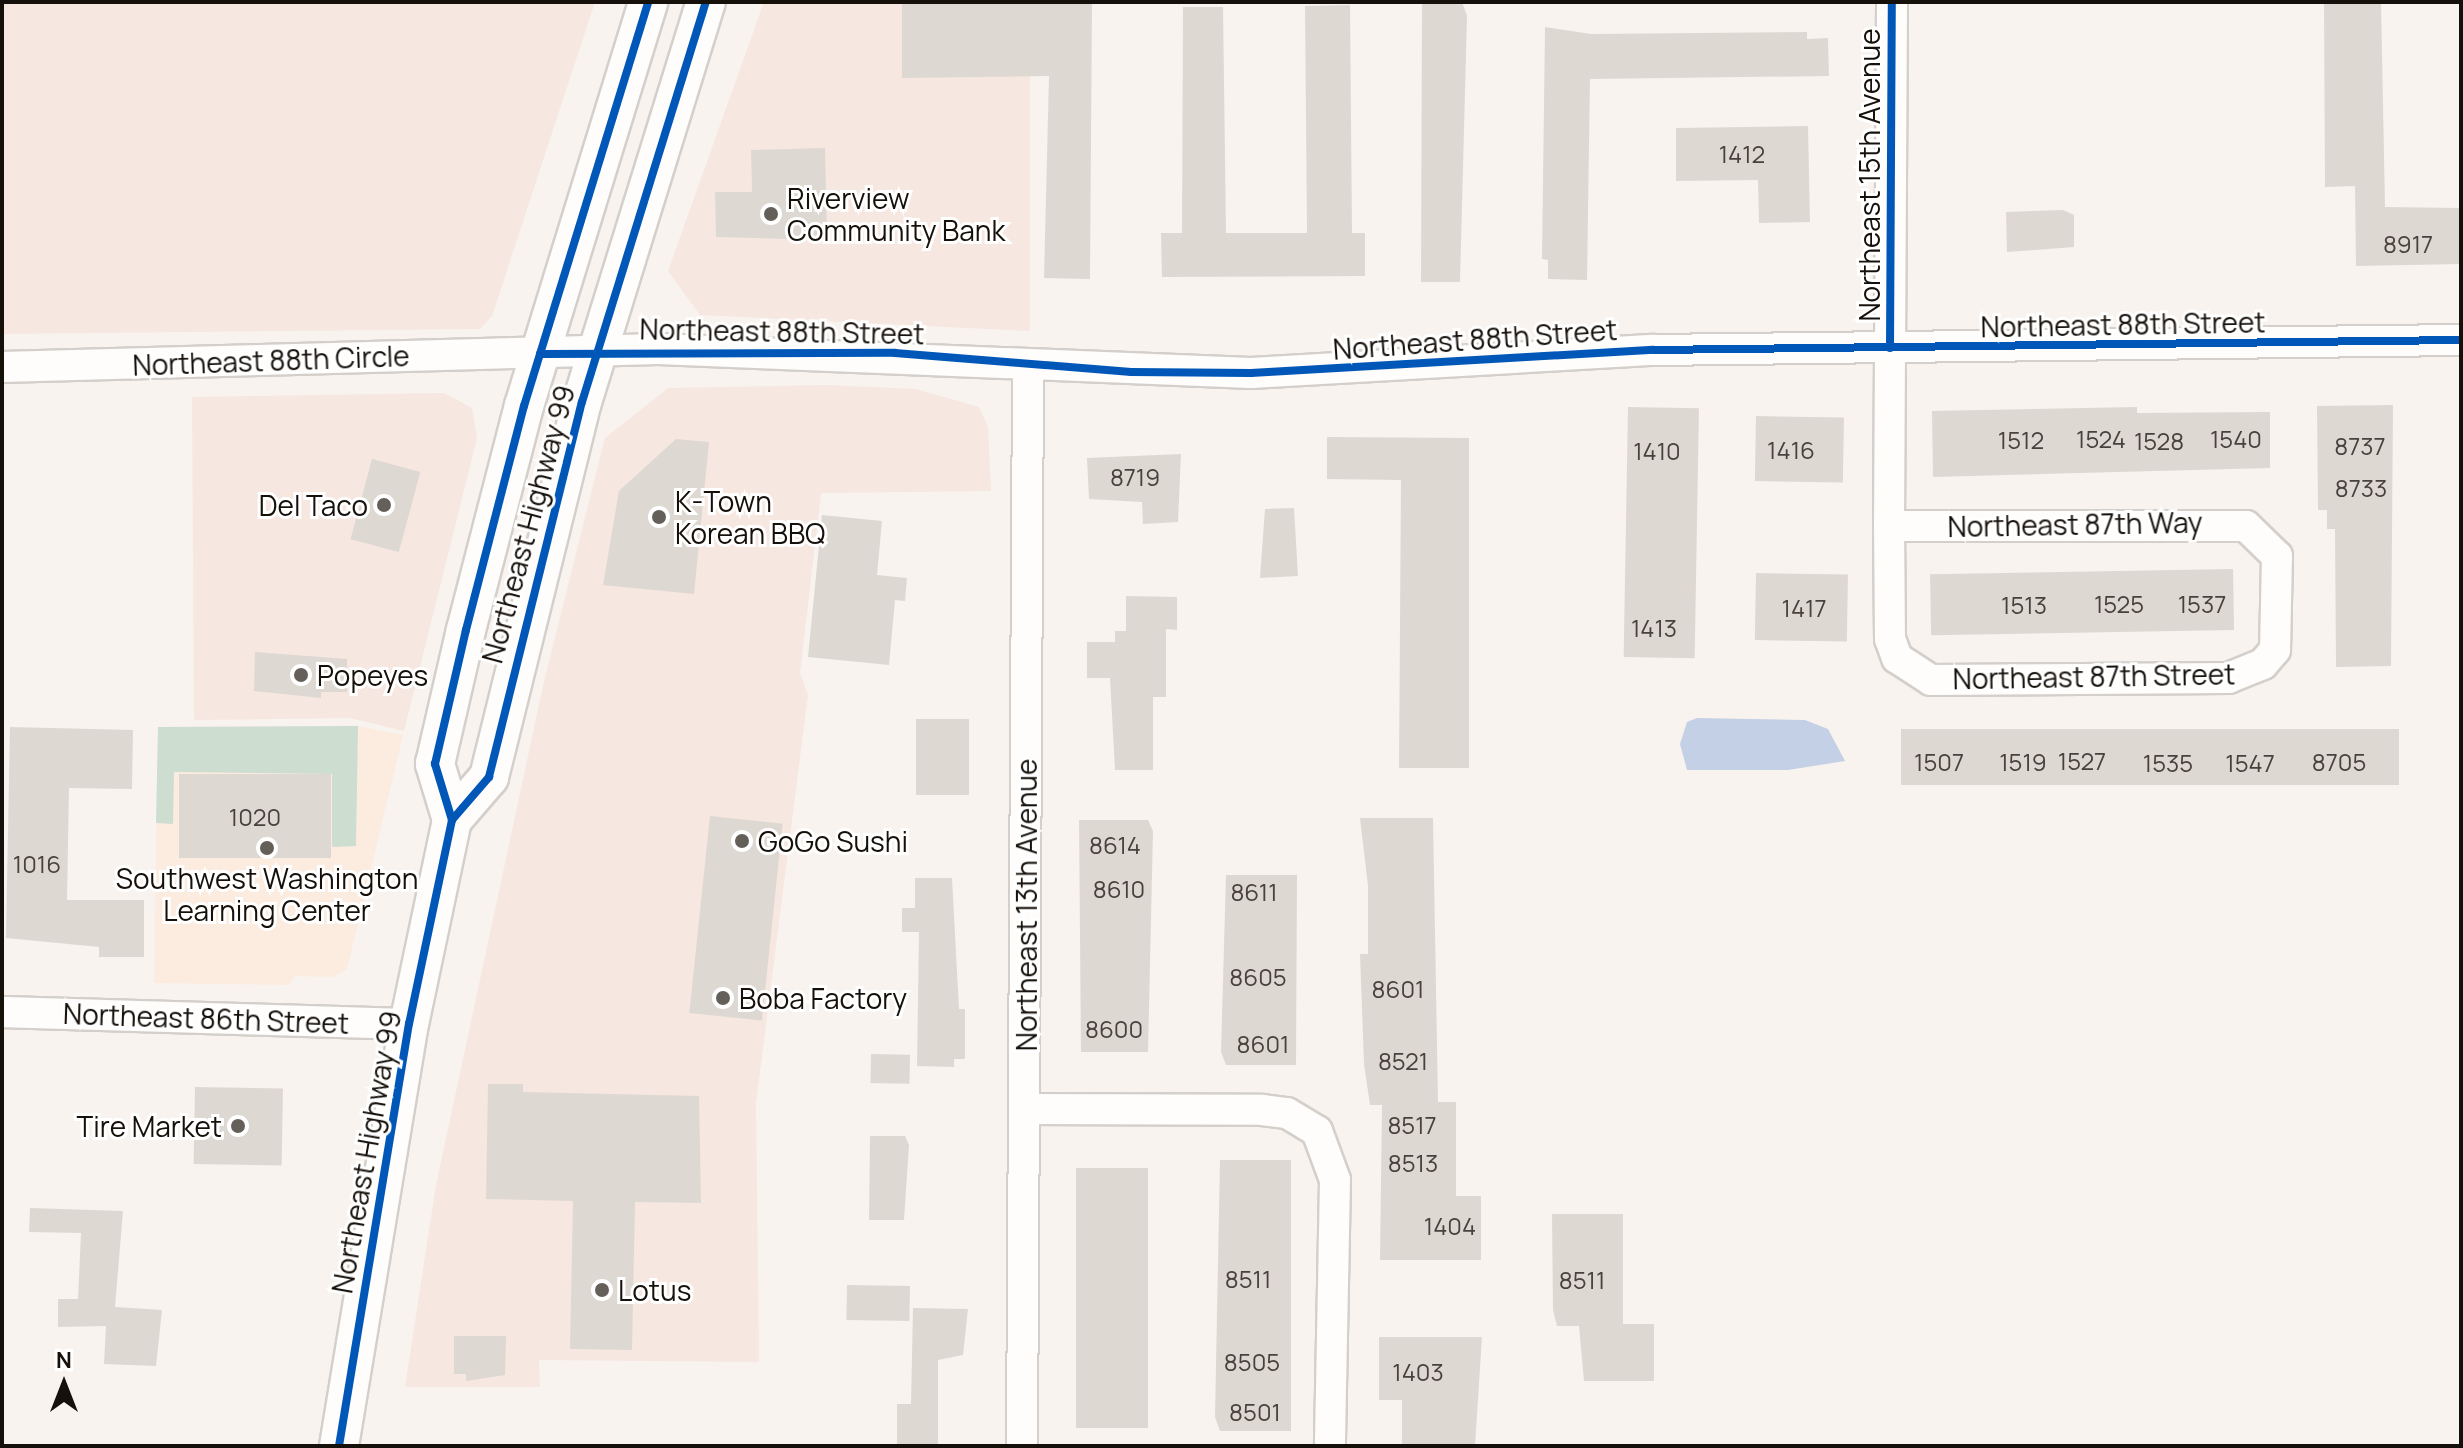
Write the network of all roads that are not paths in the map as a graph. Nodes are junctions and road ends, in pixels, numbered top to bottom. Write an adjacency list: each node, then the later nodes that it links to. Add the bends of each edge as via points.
1 (648, 2): 7 (main road, Northeast Highway 99)
2 (706, 2): 6 (main road, Northeast Highway 99)
3 (1892, 2): 5 (street, Northeast 15th Avenue)
4 (2461, 340): 5 (street, Northeast 88th Street)
5 (1890, 348): 8 (street, Northeast 88th Street, via 1653,350 1251,373); 10 (street, Northeast 15th Avenue)
6 (596, 353): 7 (street, Northeast 88th Street); 8 (street, Northeast 88th Street, via 895,353); 13 (main road, Northeast Highway 99, via 489,777)
7 (540, 354): 9 (street, Northeast 88th Circle); 13 (main road, Northeast Highway 99, via 435,764)
8 (1028, 364): 16 (street, Northeast 13th Avenue)
9 (2, 367)
10 (1889, 526): 11 (street, Northeast 87th Way, via 2225,523 2258,533 2280,570); 12 (street, Northeast 15th Avenue, via 1890,639)
11 (2275, 650): 12 (street, Northeast 87th Street, via 2249,673 2229,678 1931,680)
12 (1907, 669)
13 (452, 820): 15 (main road, Northeast Highway 99)
14 (2, 1012): 15 (street, Northeast 86th Street)
15 (409, 1024): 17 (main road, Northeast Highway 99)
16 (1025, 1109): 18 (street, Northeast 13th Avenue); 19 (street, via 1262,1110 1310,1126 1326,1143 1335,1180)
17 (339, 1446)
18 (1022, 1446)
19 (1330, 1446)

